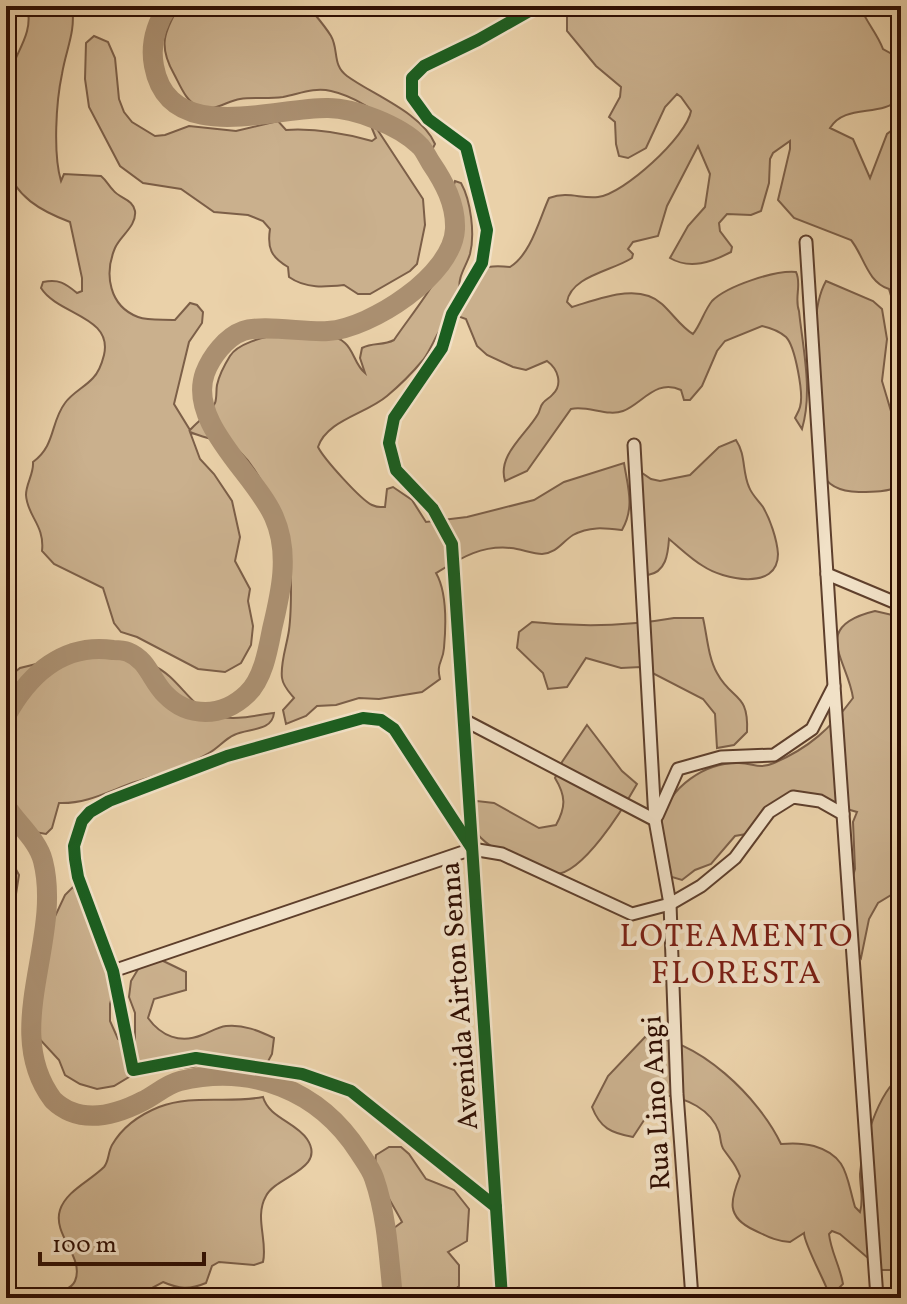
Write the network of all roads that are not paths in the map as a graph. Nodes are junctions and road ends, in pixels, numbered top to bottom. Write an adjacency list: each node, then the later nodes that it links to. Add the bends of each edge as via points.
1 (538, 6): 7 (street, Avenida Airton Senna, via 424,66 412,78 412,97 428,119 466,147 487,230 482,263 452,314 442,348 394,418 389,443 396,470 433,509 452,544)
2 (806, 242): 4 (street)
3 (634, 445): 9 (street, Rua Lino Angi)
4 (827, 574): 5 (street); 6 (street)
5 (901, 605)
6 (834, 686): 8 (street); 9 (street, via 812,729 774,755 721,757 678,769)
7 (464, 720): 9 (street); 10 (street, Avenida Airton Senna)
8 (843, 814): 11 (street, via 820,801 793,797 769,812 735,858); 16 (street)
9 (655, 820): 11 (street, Rua Lino Angi)
10 (472, 849): 11 (street, via 502,854 632,914); 12 (street); 12 (street, via 394,729 381,720 363,718 227,756 109,801 90,812 78,832 78,877); 13 (street, Avenida Airton Senna)
11 (670, 904): 15 (street, Rua Lino Angi)
12 (113, 971): 13 (street, via 133,1070 196,1058 302,1074 351,1091)
13 (496, 1207): 14 (street, Avenida Airton Senna)
14 (502, 1298)
15 (692, 1298)
16 (877, 1298)

